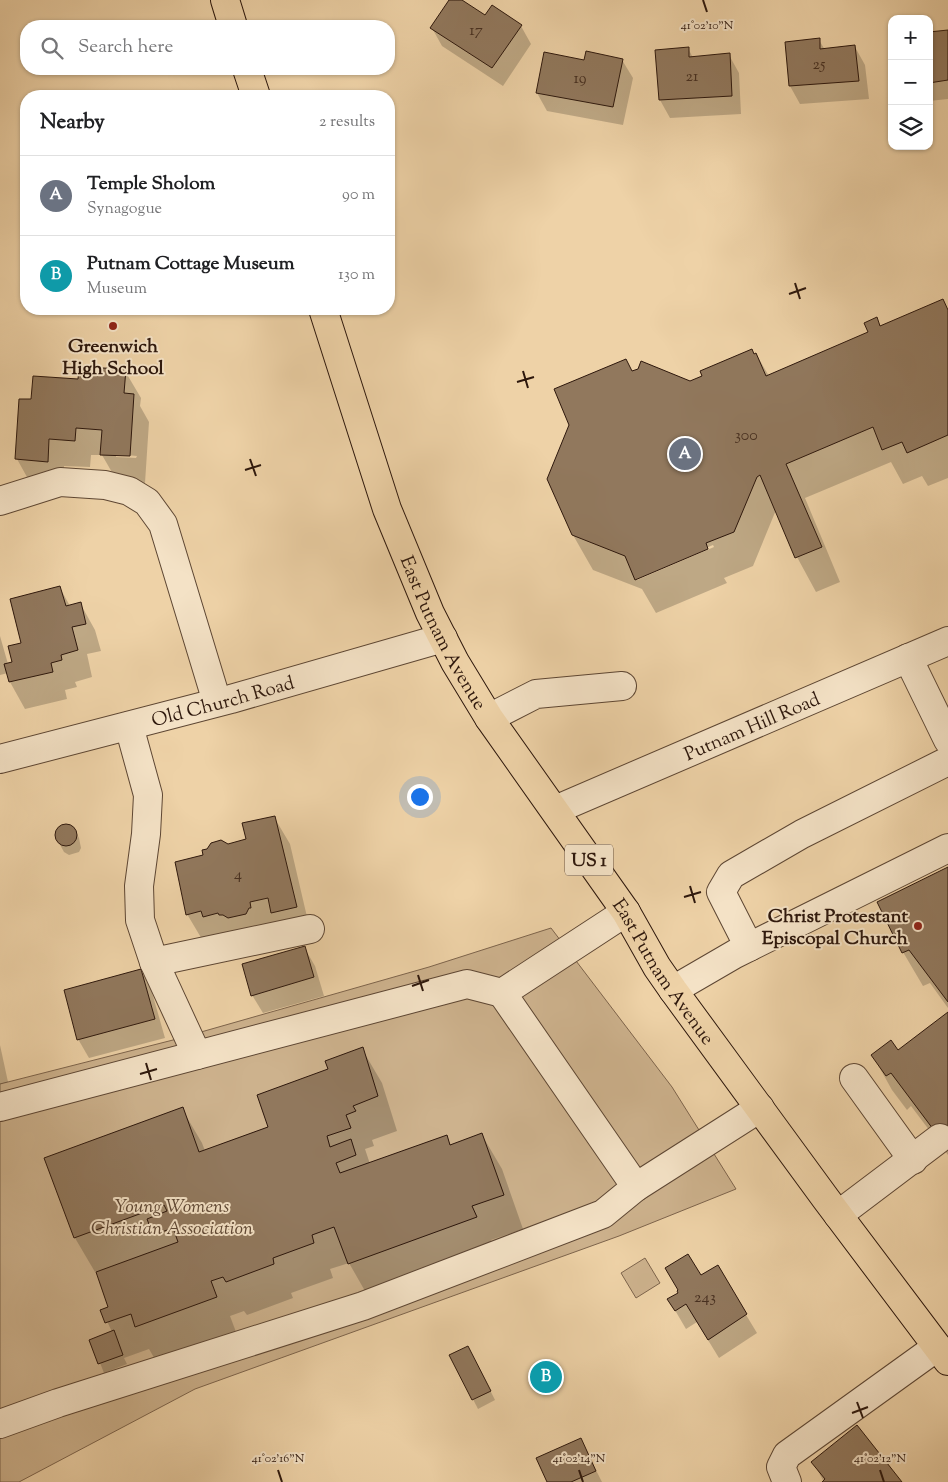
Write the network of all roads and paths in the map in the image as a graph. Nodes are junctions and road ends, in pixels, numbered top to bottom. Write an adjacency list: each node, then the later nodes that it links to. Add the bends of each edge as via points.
1 (224, 0): 2 (main road)
2 (231, 20)
3 (249, 75): 4 (main road)
4 (254, 90)
5 (325, 315): 7 (main road, East Putnam Avenue / US 1, via 387,509)
6 (0, 501): 11 (street, via 60,482 105,485 129,491 147,502 163,524)
7 (443, 638): 11 (street, Old Church Road); 12 (main road, East Putnam Avenue / US 1)
8 (948, 641): 9 (street, Putnam Hill Road)
9 (908, 658): 14 (street); 17 (street, Putnam Hill Road)
10 (622, 686): 12 (street, via 536,694)
11 (217, 702): 13 (street, Old Church Road)
12 (489, 718): 17 (main road, East Putnam Avenue / US 1)
13 (129, 726): 15 (street, Old Church Road); 22 (street, via 148,795 139,886 140,920)
14 (948, 740)
15 (0, 760)
16 (948, 761): 21 (street, via 802,834 731,875 722,892)
17 (555, 810): 19 (main road, East Putnam Avenue / US 1)
18 (948, 848): 21 (street)
19 (626, 912): 23 (main road, East Putnam Avenue / US 1, via 656,967); 24 (street)
20 (310, 929): 22 (street)
21 (749, 947): 23 (street)
22 (154, 962): 25 (street)
23 (673, 990): 28 (main road, East Putnam Avenue / US 1)
24 (502, 992): 25 (street, via 467,984); 31 (street)
25 (197, 1055): 27 (street)
26 (854, 1078): 30 (street)
27 (0, 1107)
28 (760, 1108): 31 (street); 32 (main road, East Putnam Avenue / US 1)
29 (940, 1138): 30 (street)
30 (913, 1160): 32 (street)
31 (636, 1187): 34 (street, via 603,1214 363,1306)
32 (838, 1215): 33 (main road, East Putnam Avenue / US 1)
33 (943, 1354): 35 (street, via 787,1455 781,1466)
34 (0, 1424)
35 (787, 1482)

